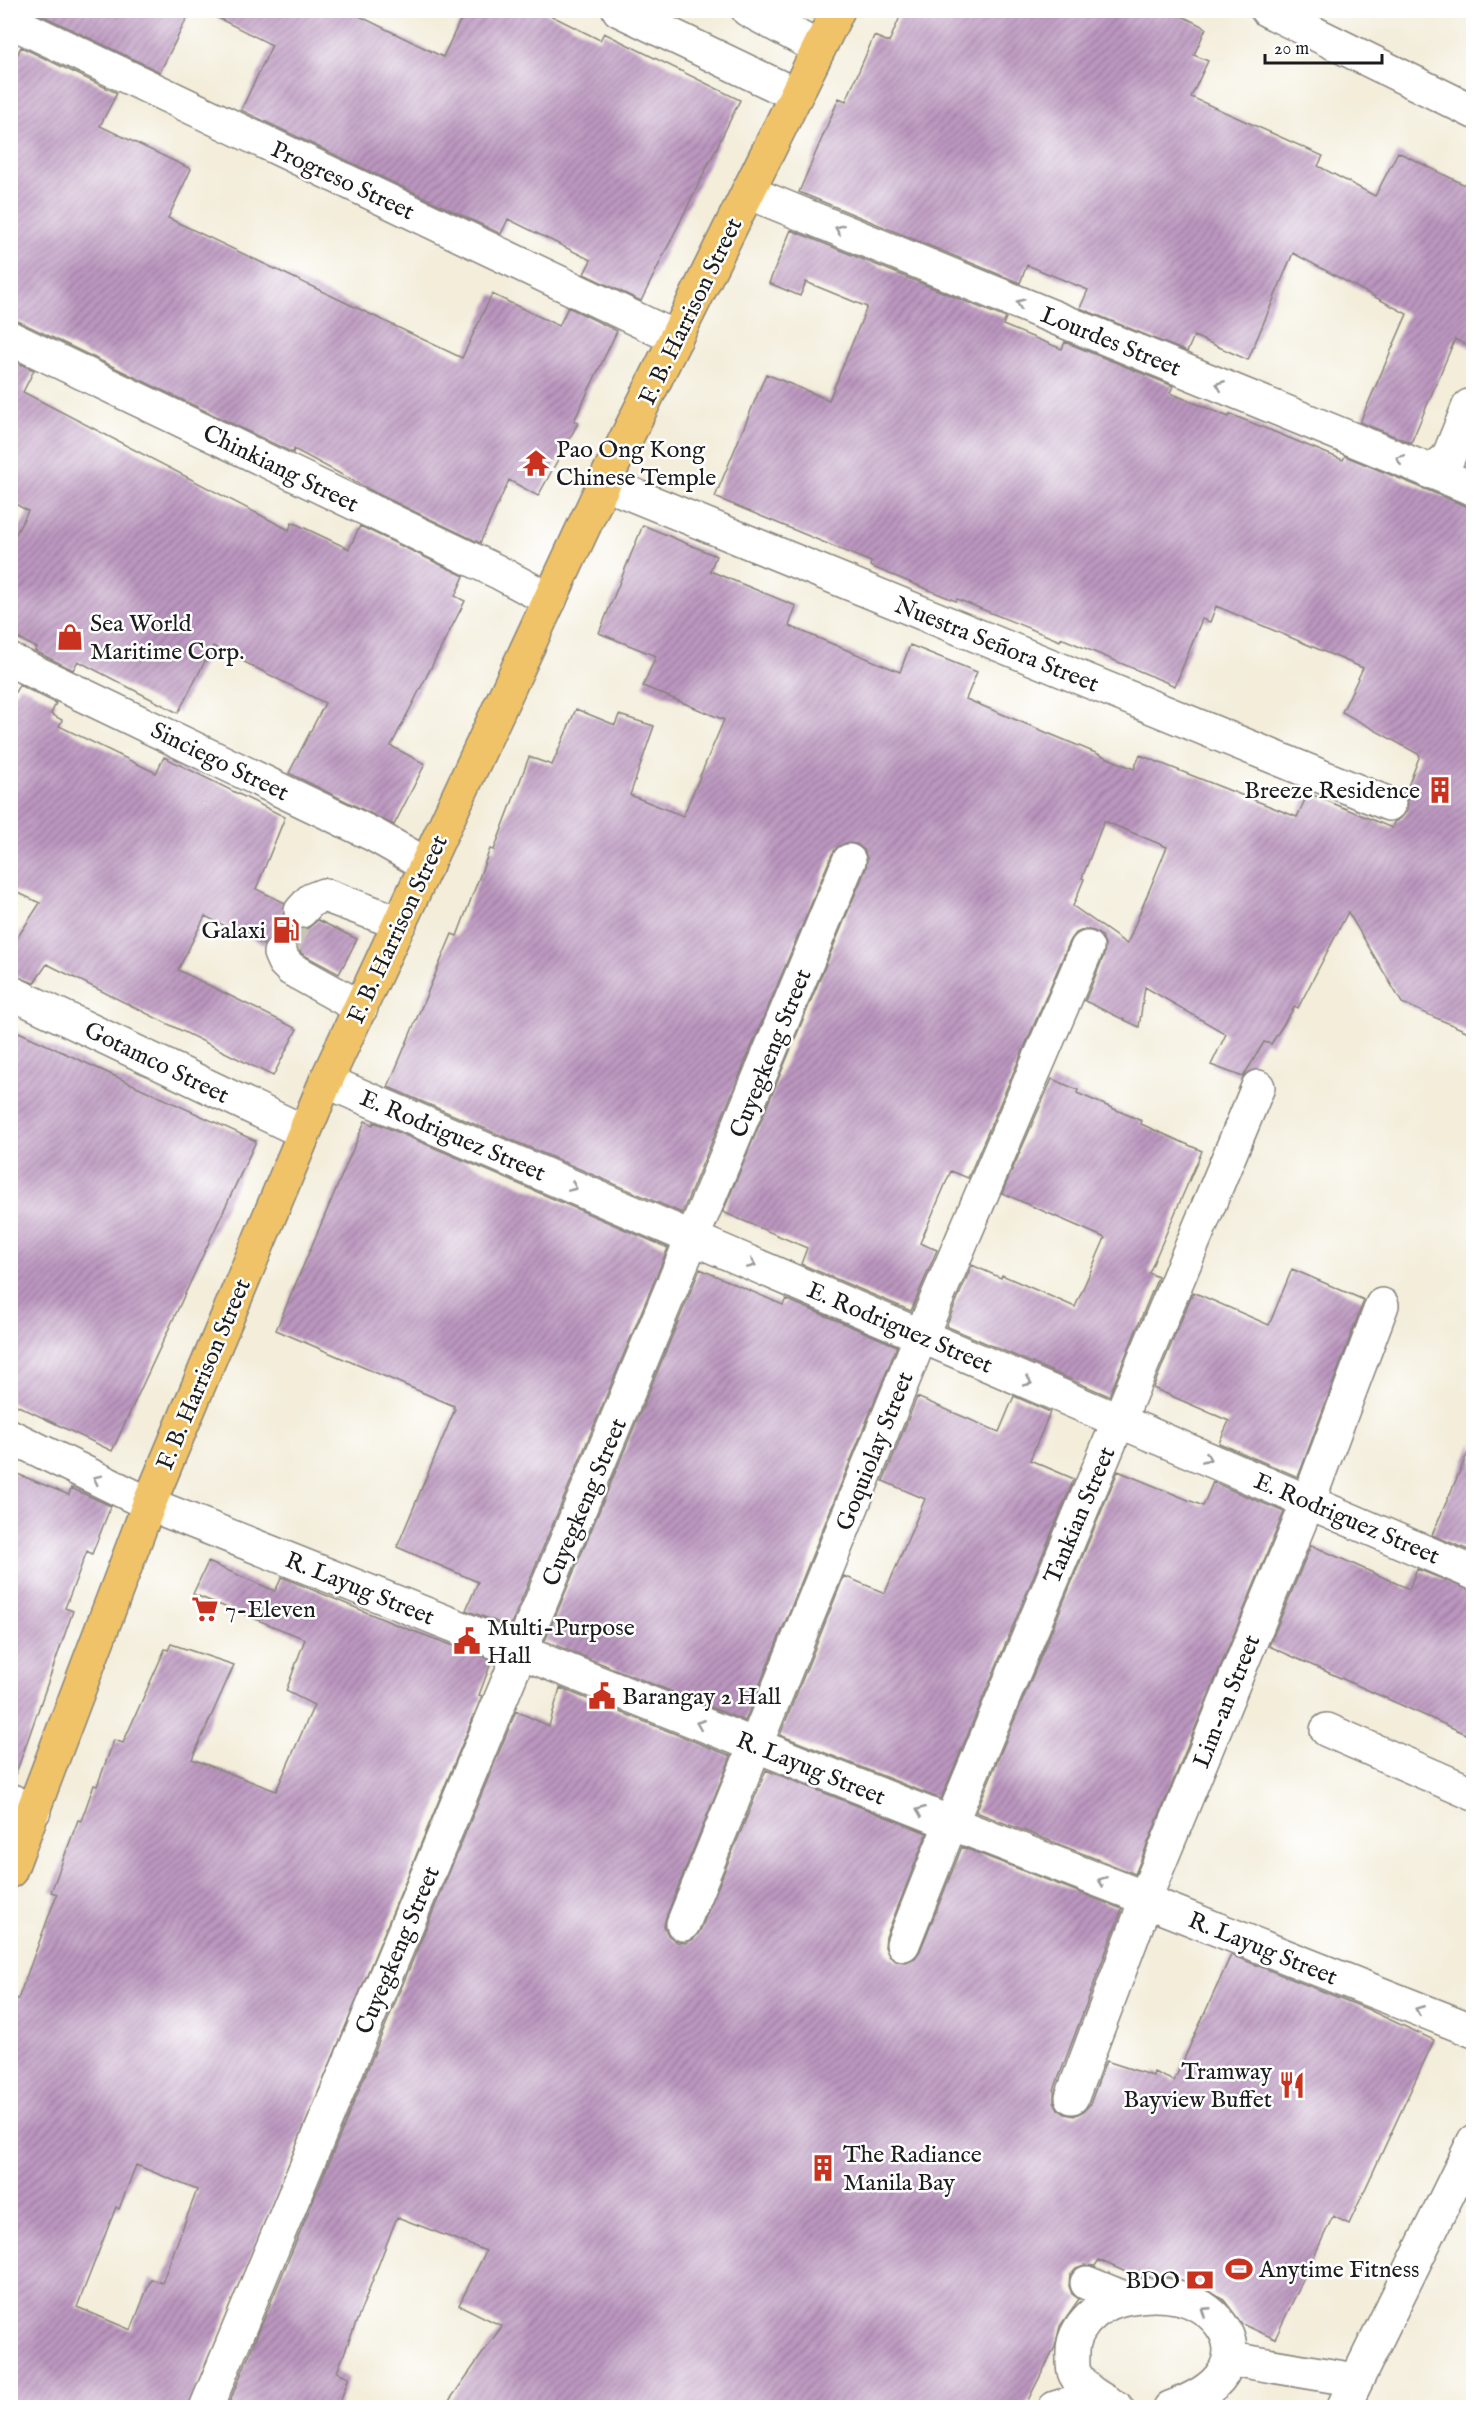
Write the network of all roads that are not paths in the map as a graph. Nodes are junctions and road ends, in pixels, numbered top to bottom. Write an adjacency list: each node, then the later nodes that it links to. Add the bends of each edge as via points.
1 (619, 10): 7 (street)
2 (748, 10): 6 (street)
3 (838, 10): 6 (main road, F. B. Harrison Street)
4 (1267, 10): 8 (street)
5 (10, 21): 11 (street, Progreso Street)
6 (819, 48): 7 (main road, F. B. Harrison Street)
7 (796, 95): 9 (main road, F. B. Harrison Street)
8 (1473, 112)
9 (748, 192): 11 (main road, F. B. Harrison Street); 13 (street, Lourdes Street, one-way to 9)
10 (10, 338): 16 (street, Chinkiang Street)
11 (676, 338): 14 (main road, F. B. Harrison Street)
12 (1469, 406): 13 (street, via 1448,458)
13 (1430, 472): 15 (street, Lourdes Street)
14 (604, 483): 16 (main road, F. B. Harrison Street); 18 (street, Nuestra Señora Street)
15 (1473, 489)
16 (550, 600): 20 (main road, F. B. Harrison Street)
17 (10, 660): 20 (street, Sinciego Street, via 363,830)
18 (1389, 804)
19 (849, 861): 30 (street, Cuyegkeng Street)
20 (427, 865): 22 (main road, F. B. Harrison Street)
21 (301, 911): 22 (street, via 311,900 324,895)
22 (400, 923): 26 (main road, F. B. Harrison Street)
23 (1087, 948): 32 (street, Goquiolay Street)
24 (280, 953): 26 (street, via 291,969)
25 (10, 992): 29 (street, Gotamco Street)
26 (361, 1008): 27 (main road, F. B. Harrison Street)
27 (326, 1081): 29 (main road, F. B. Harrison Street); 30 (street, E. Rodriguez Street, one-way to 30)
28 (1258, 1087): 33 (street, Tankian Street)
29 (304, 1132): 36 (main road, F. B. Harrison Street)
30 (693, 1238): 32 (street, E. Rodriguez Street, one-way to 32); 38 (street, Cuyegkeng Street)
31 (1382, 1305): 35 (street, Lim-an Street)
32 (921, 1336): 33 (street, E. Rodriguez Street, one-way to 33); 40 (street, Goquiolay Street)
33 (1118, 1421): 35 (street, E. Rodriguez Street, one-way to 35); 43 (street, Tankian Street)
34 (10, 1436): 36 (street, R. Layug Street, one-way to 34)
35 (1309, 1500): 37 (street, E. Rodriguez Street); 45 (street, Lim-an Street)
36 (149, 1504): 38 (street, R. Layug Street); 42 (main road, F. B. Harrison Street)
37 (1473, 1573)
38 (521, 1653): 40 (street, R. Layug Street, one-way to 38); 56 (street, Cuyegkeng Street)
39 (1327, 1730): 41 (street)
40 (754, 1746): 43 (street, R. Layug Street, one-way to 40); 46 (street, Goquiolay Street)
41 (1473, 1794)
42 (22, 1805): 44 (main road, F. B. Harrison Street)
43 (951, 1823): 45 (street, R. Layug Street, one-way to 43); 47 (street, Tankian Street)
44 (10, 1871)
45 (1145, 1898): 48 (street, R. Layug Street, one-way to 45, via 1161,1908); 49 (street, Lim-an Street)
46 (683, 1924)
47 (903, 1944)
48 (1473, 2031)
49 (1072, 2097)
50 (1473, 2141): 54 (street)
51 (1087, 2283): 52 (street)
52 (1124, 2298): 53 (street, one-way to 52, via 1224,2327 1207,2310 1180,2297 1153,2293); 55 (street, via 1100,2308 1082,2323 1073,2346 1074,2373)
53 (1230, 2359): 54 (street); 58 (street, via 1223,2374 1209,2388)
54 (1350, 2394)
55 (1106, 2402): 57 (street)
56 (206, 2408)
57 (1055, 2408)
58 (1170, 2408)

